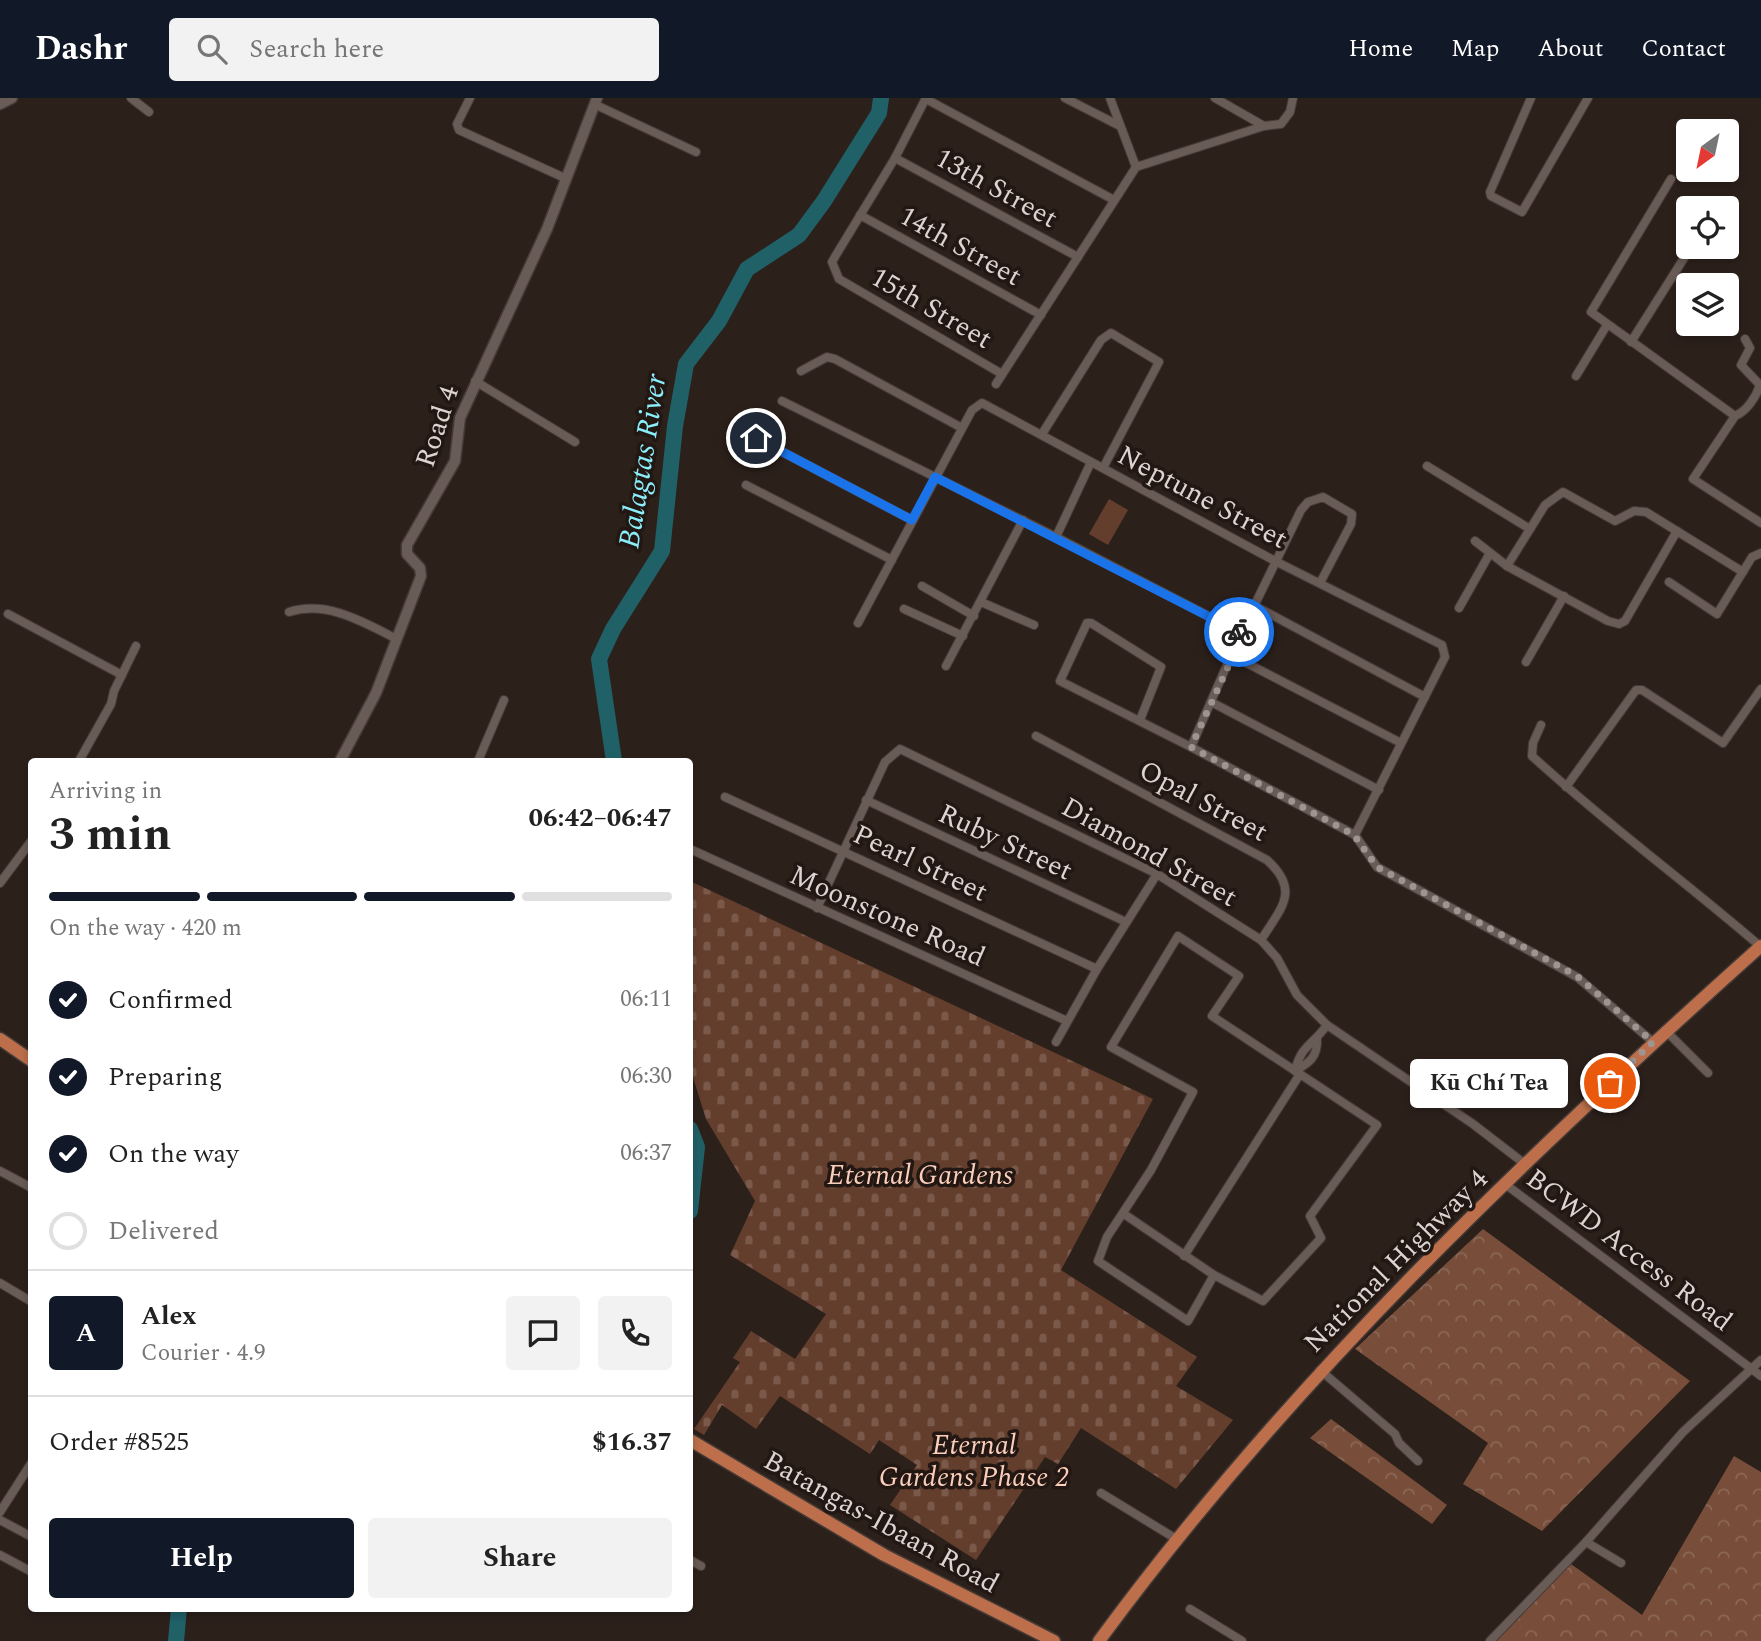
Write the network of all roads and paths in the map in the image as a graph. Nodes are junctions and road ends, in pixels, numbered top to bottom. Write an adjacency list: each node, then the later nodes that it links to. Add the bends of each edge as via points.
1 (12, 98): 12 (street)
2 (131, 98): 13 (street)
3 (470, 98): 19 (street, via 457,124 459,130)
4 (926, 98): 17 (street); 21 (street)
5 (1065, 98): 14 (street)
6 (1110, 98): 14 (street)
7 (1215, 98): 15 (street)
8 (1293, 98): 15 (street, via 1281,124)
9 (1531, 98): 10 (street, via 1490,192 1521,212)
10 (1588, 98)
11 (596, 101): 16 (street); 19 (street, Road 4)
12 (0, 104)
13 (149, 113)
14 (1120, 126): 18 (street)
15 (1264, 126): 18 (street)
16 (696, 152)
17 (895, 158): 22 (street); 23 (street, 13th Street)
18 (1136, 167): 21 (street)
19 (567, 179): 32 (street, Road 4)
20 (1671, 179): 26 (street, via 1591,308 1594,317)
21 (1114, 200): 23 (street)
22 (860, 215): 25 (street, 14th Street); 30 (street, 15th Street, via 832,262 839,279)
23 (1077, 257): 25 (street)
24 (1683, 259): 28 (street)
25 (1041, 315): 30 (street)
26 (1607, 325): 28 (street); 31 (street)
27 (1745, 339): 35 (street, via 1750,348 1741,365 1760,385 1750,403)
28 (1631, 342): 35 (street)
29 (802, 371): 36 (street, via 827,357 835,359)
30 (1002, 374): 33 (street)
31 (1576, 376)
32 (475, 381): 39 (street); 73 (street, Road 4, via 460,418 455,461 407,545 407,554 421,576)
33 (996, 384)
34 (782, 401): 43 (street)
35 (1735, 416): 47 (street, via 1693,479)
36 (962, 428): 37 (street, Neptune Street, via 975,405 982,403); 43 (street, Neptune Street)
37 (1042, 434): 40 (street, Neptune Street); 42 (street, via 1101,340 1107,333 1122,339 1159,362)
38 (756, 438): 45 (street)
39 (575, 442)
40 (1091, 462): 42 (street, Neptune Street); 50 (street)
41 (1427, 466): 48 (street)
42 (1103, 468): 55 (street, Neptune Street)
43 (935, 477): 45 (street, Neptune Street); 46 (street)
44 (746, 485): 54 (street)
45 (912, 520): 54 (street, Neptune Street)
46 (1023, 520): 50 (street); 62 (street)
47 (1761, 523)
48 (1530, 529): 49 (street, via 1545,505 1563,492 1610,520 1639,510); 56 (street)
49 (1677, 531): 57 (street); 61 (street, via 1625,621 1608,621)
50 (1056, 537): 71 (street)
51 (1475, 541): 52 (street)
52 (1490, 553): 56 (street); 64 (street)
53 (1761, 553): 57 (street, via 1754,554)
54 (892, 560): 69 (street, Neptune Street)
55 (1275, 561): 59 (street, Neptune Street); 59 (street, via 1308,502 1322,497 1345,507 1352,514 1351,524); 63 (street)
56 (1507, 566): 61 (street)
57 (1743, 572): 58 (street, via 1717,614)
58 (1669, 582)
59 (1320, 583): 80 (street, Neptune Street, via 1442,645 1444,657)
60 (922, 586): 68 (street)
61 (1564, 596): 76 (street)
62 (981, 602): 68 (street); 70 (street)
63 (1255, 606): 71 (street); 80 (street)
64 (1459, 608)
65 (904, 609): 72 (street)
66 (289, 612): 73 (street, via 327,610)
67 (8, 614): 78 (street)
68 (974, 616): 72 (street)
69 (858, 623)
70 (1034, 625)
71 (1241, 633): 75 (street)
72 (963, 636): 77 (street)
73 (397, 639): 89 (street, Road 4, via 366,715)
74 (136, 646): 78 (street)
75 (1233, 656): 82 (street); 86 (street)
76 (1526, 662)
77 (946, 666)
78 (121, 675): 88 (street, via 111,704)
79 (1761, 689): 91 (street, via 1723,743 1636,690)
80 (1425, 697): 86 (street, Neptune Street)
81 (504, 700): 90 (street)
82 (1213, 703): 87 (street); 92 (street)
83 (1140, 720): 83 (street, via 1161,667 1087,623 1060,681); 87 (street)
84 (1541, 725): 91 (street, via 1532,756)
85 (1037, 736): 103 (street, Opal Street, via 1267,860 1287,887 1285,900)
86 (1401, 743): 92 (street, Neptune Street)
87 (1191, 747): 95 (street)
88 (81, 758)
89 (342, 758)
90 (479, 758)
91 (1566, 787): 104 (street)
92 (1379, 790): 95 (street, Neptune Street)
93 (725, 797): 98 (street, Pearl Street)
94 (866, 800): 98 (street, Diamond Street); 99 (street, Diamond Street, via 885,762 900,749); 102 (street, Ruby Street)
95 (1354, 835): 111 (street, via 1377,867 1577,976)
96 (28, 845): 100 (street)
97 (693, 850): 101 (street, Moonstone Road)
98 (843, 852): 101 (street, Diamond Street); 105 (street, Pearl Street)
99 (1157, 874): 102 (street); 103 (street, Diamond Street)
100 (0, 883)
101 (817, 908): 106 (street, Moonstone Road)
102 (1126, 922): 105 (street)
103 (1261, 940): 107 (street, Diamond Street, via 1277,958 1297,995)
104 (1761, 947): 108 (main road, National Highway 4)
105 (1097, 969): 106 (street)
106 (1068, 1021): 110 (street)
107 (1327, 1025): 113 (street, via 1298,1055); 115 (street, Diamond Street)
108 (1665, 1030): 111 (main road, National Highway 4); 114 (street)
109 (0, 1039): 112 (main road)
110 (1056, 1042)
111 (1653, 1042): 115 (main road, National Highway 4)
112 (28, 1058)
113 (1297, 1072): 119 (street, via 1213,1016 1238,976 1178,936 1112,1045 1193,1092); 120 (street); 121 (street, via 1377,1125 1310,1216 1321,1238 1264,1301)
114 (1708, 1073)
115 (1525, 1164): 117 (main road, National Highway 4)
116 (0, 1171): 118 (street)
117 (1505, 1184): 125 (main road, National Highway 4); 126 (street, BCWD Access Road)
118 (28, 1186)
119 (1124, 1214): 120 (street); 121 (street, via 1107,1237 1098,1261 1188,1321)
120 (1184, 1256): 121 (street)
121 (1214, 1275)
122 (0, 1283): 123 (street)
123 (28, 1300)
124 (1761, 1360): 126 (street)
125 (1321, 1370): 129 (street, via 1395,1434); 135 (main road, National Highway 4, via 1239,1462)
126 (1751, 1370): 127 (street, BCWD Access Road); 136 (street, via 1683,1432)
127 (1761, 1376)
128 (693, 1442): 143 (main road, Batangas-Ibaan Road, via 884,1555)
129 (1418, 1461)
130 (28, 1469): 132 (street)
131 (1101, 1493): 135 (street)
132 (0, 1512)
133 (0, 1520): 134 (street)
134 (28, 1535)
135 (1178, 1540): 144 (main road, National Highway 4)
136 (1586, 1542): 139 (street); 146 (street)
137 (0, 1556): 141 (street)
138 (693, 1562): 140 (street)
139 (1621, 1563)
140 (701, 1566)
141 (28, 1570)
142 (1190, 1609): 145 (street)
143 (1054, 1641)
144 (1099, 1641)
145 (1242, 1641)
146 (1490, 1641)

